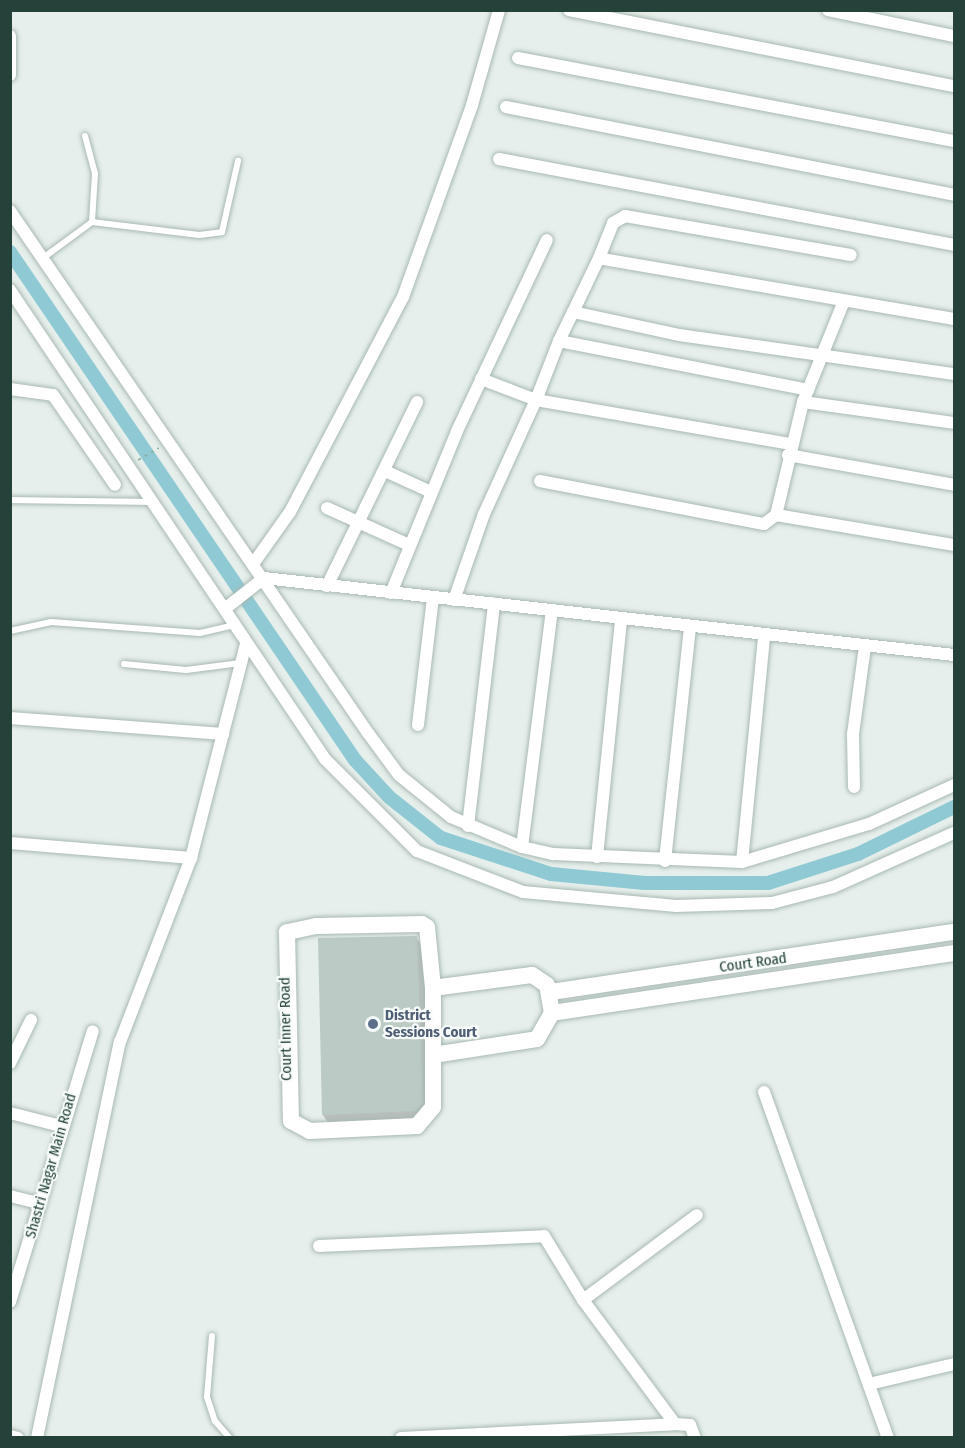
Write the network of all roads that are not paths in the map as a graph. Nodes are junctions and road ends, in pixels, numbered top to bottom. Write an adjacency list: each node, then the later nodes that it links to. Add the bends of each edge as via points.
1 (499, 10): 48 (street, via 472,105 403,297 290,512)
2 (569, 10): 8 (street)
3 (828, 10): 5 (street)
4 (10, 36): 7 (street)
5 (954, 36)
6 (518, 58): 11 (street)
7 (10, 75)
8 (954, 86)
9 (506, 107): 14 (street)
10 (86, 136): 16 (lane, via 95,174)
11 (954, 141)
12 (498, 159): 18 (street)
13 (238, 161): 16 (lane, via 222,232 199,235)
14 (954, 195)
15 (10, 211): 20 (street)
16 (92, 222): 20 (lane)
17 (547, 240): 29 (street)
18 (954, 244)
19 (851, 255): 21 (street, via 625,216 613,223)
20 (42, 258): 48 (street)
21 (599, 258): 23 (street); 24 (street)
22 (10, 290): 42 (street)
23 (844, 301): 25 (street); 27 (street)
24 (573, 312): 26 (street); 27 (street, via 679,335)
25 (954, 319)
26 (559, 341): 31 (street); 32 (street)
27 (823, 355): 28 (street); 31 (street)
28 (954, 374)
29 (481, 378): 32 (street); 40 (street)
30 (10, 389): 39 (street, via 53,395)
31 (806, 396): 34 (street); 35 (street)
32 (536, 400): 35 (street); 53 (street, via 484,514)
33 (417, 402): 36 (street)
34 (954, 423)
35 (789, 450): 38 (street); 44 (street)
36 (385, 471): 40 (street); 45 (street)
37 (540, 481): 44 (street, via 764,524)
38 (954, 484)
39 (115, 485)
40 (431, 492): 47 (street)
41 (10, 500): 42 (lane)
42 (153, 502): 55 (street)
43 (327, 508): 45 (street)
44 (776, 515): 46 (street)
45 (358, 523): 47 (street); 50 (street)
46 (954, 545)
47 (409, 546): 51 (street)
48 (253, 564): 49 (street)
49 (259, 582): 50 (street); 55 (street); 72 (street, via 399,775)
50 (327, 586): 51 (street)
51 (391, 593): 52 (street)
52 (433, 597): 53 (street); 68 (street)
53 (454, 600): 54 (street)
54 (494, 604): 56 (street); 72 (street)
55 (230, 605): 58 (street)
56 (552, 611): 57 (street); 75 (street)
57 (621, 619): 59 (street); 76 (street)
58 (236, 625): 60 (lane, via 200,633 59,622); 62 (street)
59 (690, 628): 61 (street); 78 (street)
60 (10, 631)
61 (764, 636): 63 (street); 79 (street)
62 (246, 644): 65 (street); 73 (street, via 325,759 369,808 417,851 523,892 676,906 772,903 833,887)
63 (865, 646): 64 (street); 71 (street, via 853,734)
64 (954, 655)
65 (242, 663): 66 (lane, via 186,670); 69 (street)
66 (124, 664)
67 (10, 718): 69 (street)
68 (418, 725)
69 (223, 734): 77 (street)
70 (954, 785): 79 (street, via 869,824)
71 (854, 788)
72 (468, 826): 75 (street)
73 (954, 833)
74 (10, 843): 77 (street)
75 (522, 848): 76 (street)
76 (597, 857): 78 (street)
77 (191, 858): 105 (street, via 120,1042)
78 (665, 861): 79 (street)
79 (742, 862)
80 (954, 932): 83 (street, Court Road)
81 (954, 953): 84 (street, Court Road)
82 (433, 988): 83 (street, via 532,975); 87 (street); 87 (street, Court Inner Road, via 427,927 422,924 316,926 287,932 291,1121 310,1131 408,1130 426,1120 433,1107)
83 (551, 992): 84 (street)
84 (552, 1013): 87 (street, via 537,1039)
85 (31, 1020): 88 (street)
86 (93, 1030): 91 (street, Shastri Nagar Main Road)
87 (433, 1055)
88 (10, 1063)
89 (764, 1092): 101 (street)
90 (10, 1113): 91 (street)
91 (60, 1126): 93 (street, Shastri Nagar Main Road)
92 (10, 1196): 93 (street)
93 (38, 1203): 96 (street, Shastri Nagar Main Road)
94 (697, 1215): 97 (street)
95 (320, 1246): 97 (street, via 544,1236)
96 (15, 1276): 98 (street, Shastri Nagar Main Road)
97 (583, 1300): 102 (street)
98 (10, 1302)
99 (212, 1336): 106 (lane, via 207,1397 215,1421)
100 (954, 1364): 101 (street)
101 (869, 1384): 109 (street)
102 (675, 1424): 107 (street); 108 (street, via 690,1425)
103 (10, 1436): 104 (street)
104 (18, 1437)
105 (37, 1437)
106 (230, 1437)
107 (401, 1437)
108 (695, 1437)
109 (888, 1437)

